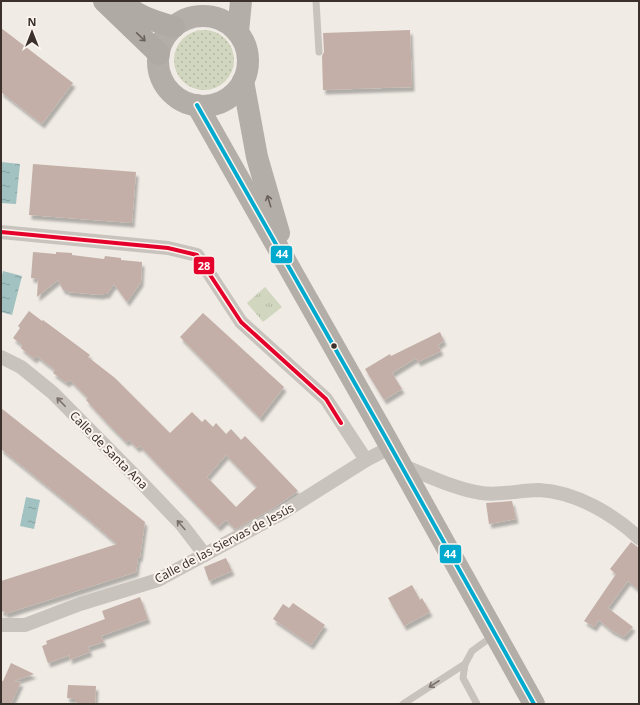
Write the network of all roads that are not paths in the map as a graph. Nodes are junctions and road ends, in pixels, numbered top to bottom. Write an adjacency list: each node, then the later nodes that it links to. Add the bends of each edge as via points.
1 (109, 1): 6 (highway, via 147,19); 9 (highway, one-way to 9, via 140,37)
2 (218, 1): 5 (highway)
3 (241, 1): 7 (highway)
4 (316, 1): 8 (lane)
5 (202, 16): 6 (highway, via 187,19); 7 (highway, via 222,20)
6 (174, 27): 9 (highway, via 164,39)
7 (238, 32): 10 (highway, via 248,56 248,69)
8 (319, 52)
9 (159, 54): 11 (highway, via 158,68 171,93 183,101)
10 (243, 81): 11 (highway, via 235,93 224,101); 13 (highway, one-way to 10, via 257,157)
11 (197, 105): 13 (highway)
12 (1, 232): 16 (street, via 168,248 197,256 241,322 326,399)
13 (289, 265): 15 (highway)
14 (1, 357): 18 (street, Calle de Santa Ana, one-way to 14, via 166,508 53,394 21,367)
15 (396, 456): 16 (street, Calle de las Siervas de Jesús); 17 (street, via 460,488 483,493 540,490 568,495 625,525); 20 (highway)
16 (366, 460): 18 (street, Calle de las Siervas de Jesús, via 282,513)
17 (639, 538)
18 (206, 555): 19 (street, Calle de las Siervas de Jesús, via 158,580 26,624)
19 (1, 625)
20 (496, 634): 21 (lane, via 472,651); 24 (highway)
21 (465, 664): 22 (lane, one-way to 22); 23 (lane, via 463,678)
22 (403, 704)
23 (477, 704)
24 (534, 704)

